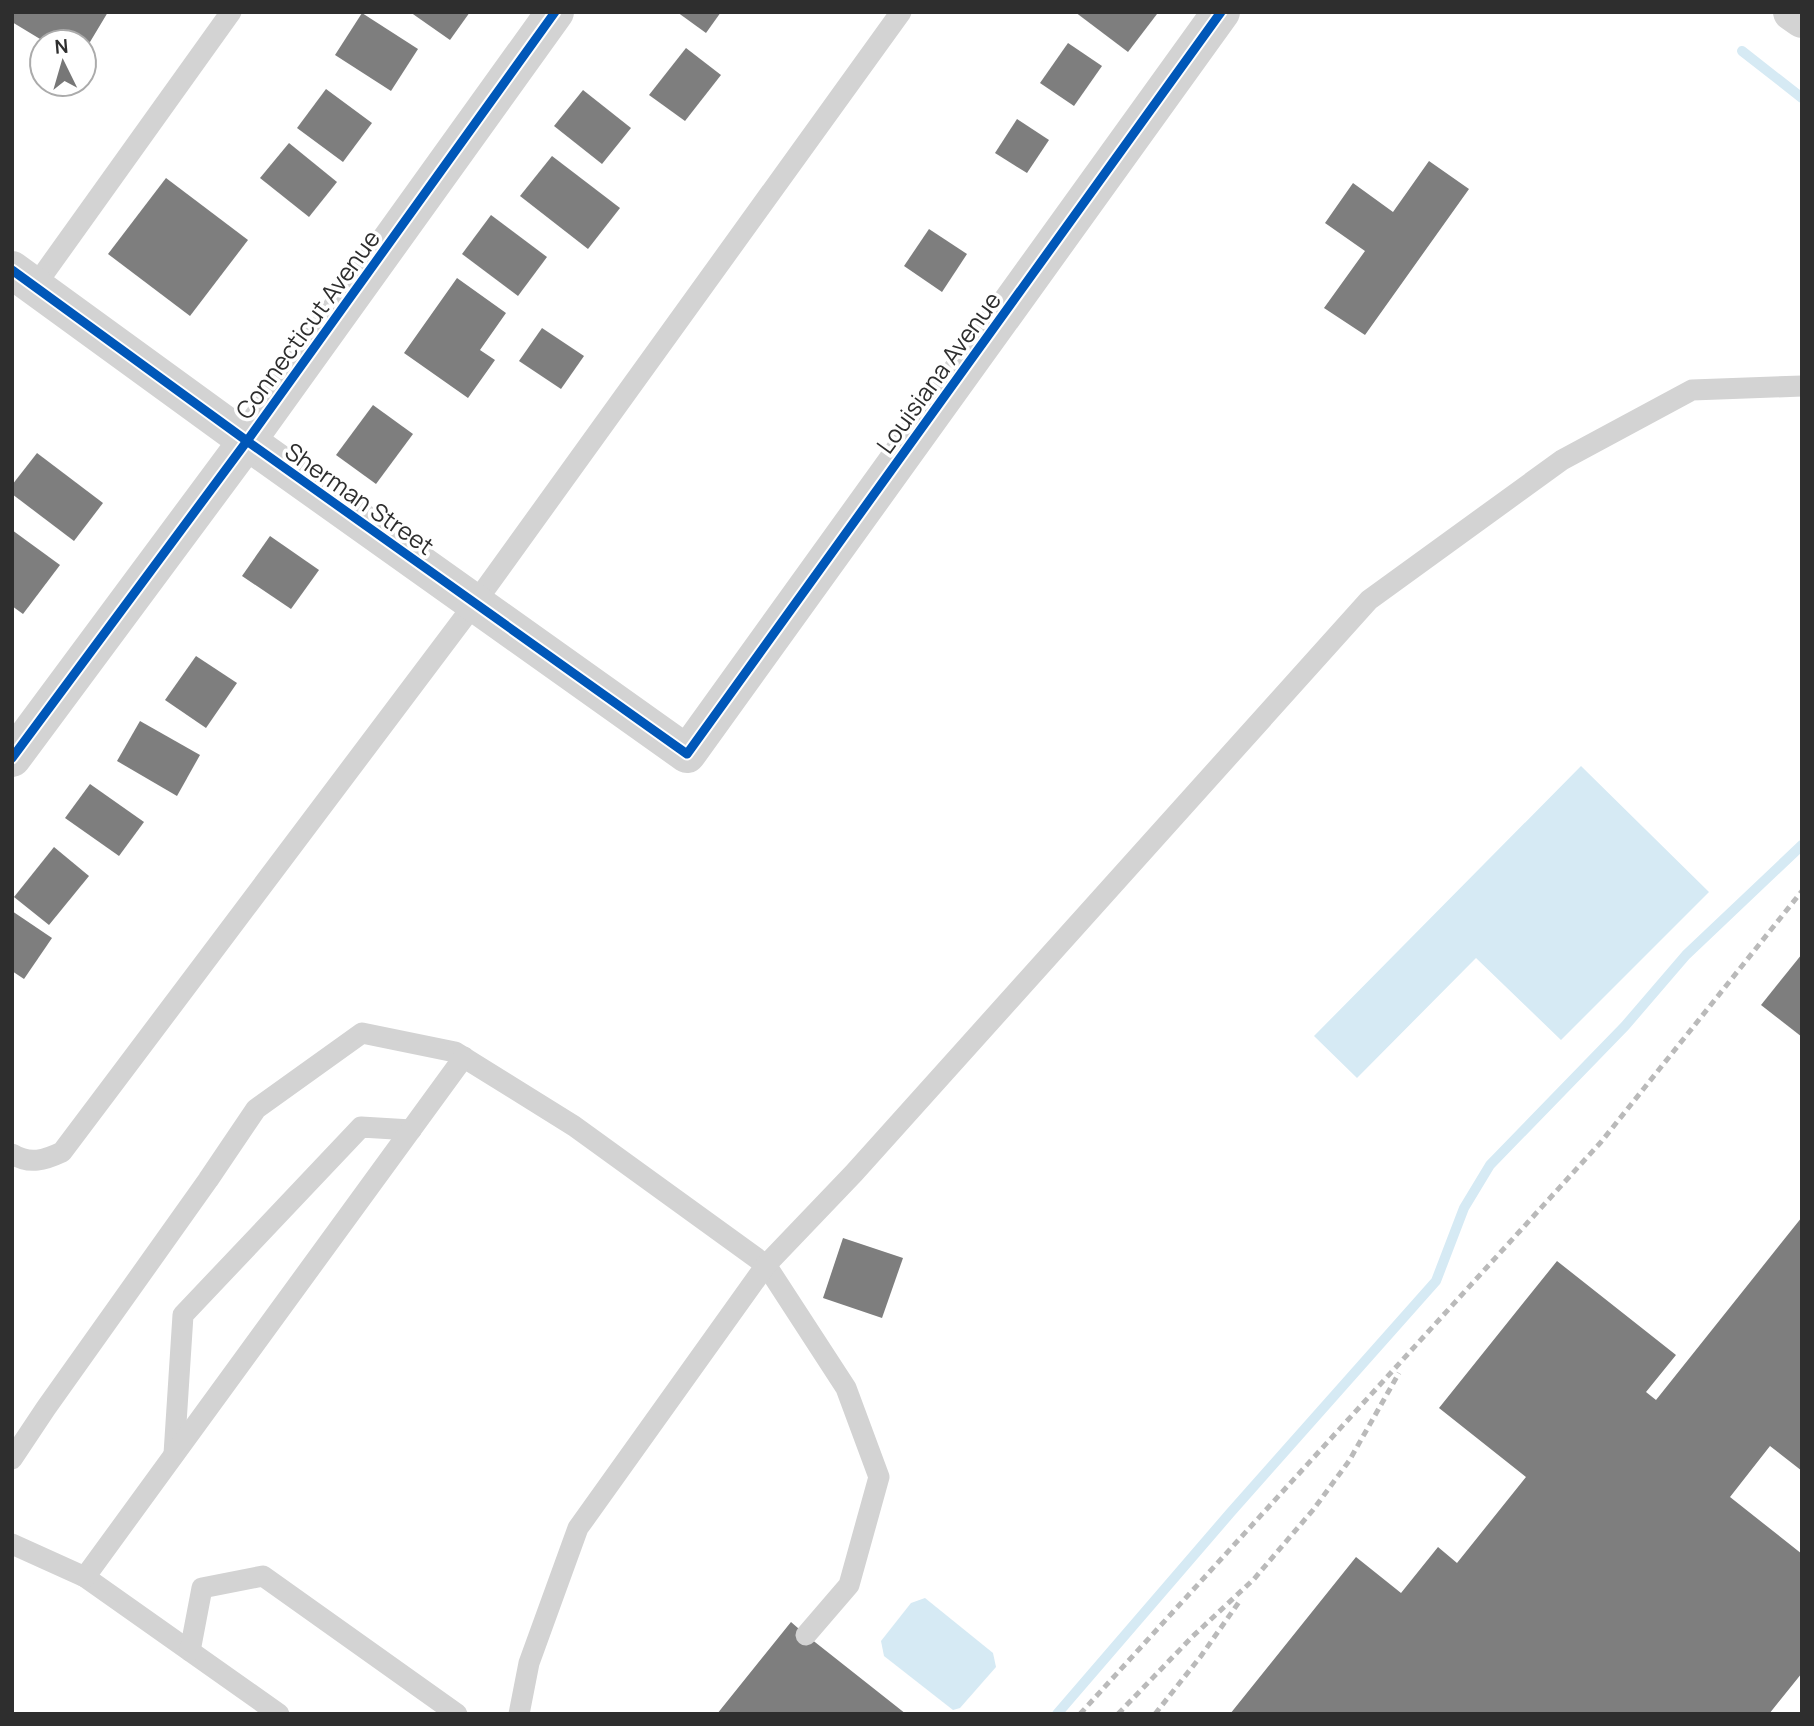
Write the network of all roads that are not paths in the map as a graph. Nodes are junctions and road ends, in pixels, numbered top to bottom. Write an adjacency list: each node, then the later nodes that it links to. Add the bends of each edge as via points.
1 (231, 12): 7 (lane)
2 (555, 12): 9 (street, Connecticut Avenue)
3 (901, 12): 10 (lane)
4 (1221, 12): 11 (street, Louisiana Avenue)
5 (1792, 12): 6 (street)
6 (1802, 19)
7 (23, 278): 9 (street, Sherman Street)
8 (1802, 386): 16 (lane, via 1692,390 1562,460 1370,600)
9 (247, 441): 10 (street, Sherman Street); 12 (street, Connecticut Avenue)
10 (475, 603): 11 (street, Sherman Street); 15 (lane, via 62,1152 45,1161)
11 (687, 754)
12 (12, 758)
13 (464, 1057): 14 (lane); 16 (lane, via 574,1126); 18 (lane, via 362,1033 256,1109)
14 (411, 1130): 17 (lane); 17 (lane, via 361,1127 183,1315)
15 (12, 1154)
16 (766, 1265): 21 (lane, via 846,1388 878,1477 849,1585); 25 (lane, via 578,1528 529,1664)
17 (174, 1454): 20 (lane)
18 (12, 1460)
19 (12, 1544): 20 (lane)
20 (85, 1577): 22 (lane)
21 (806, 1635)
22 (190, 1650): 23 (lane); 24 (lane, via 202,1588 263,1576)
23 (279, 1714)
24 (457, 1714)
25 (519, 1714)

